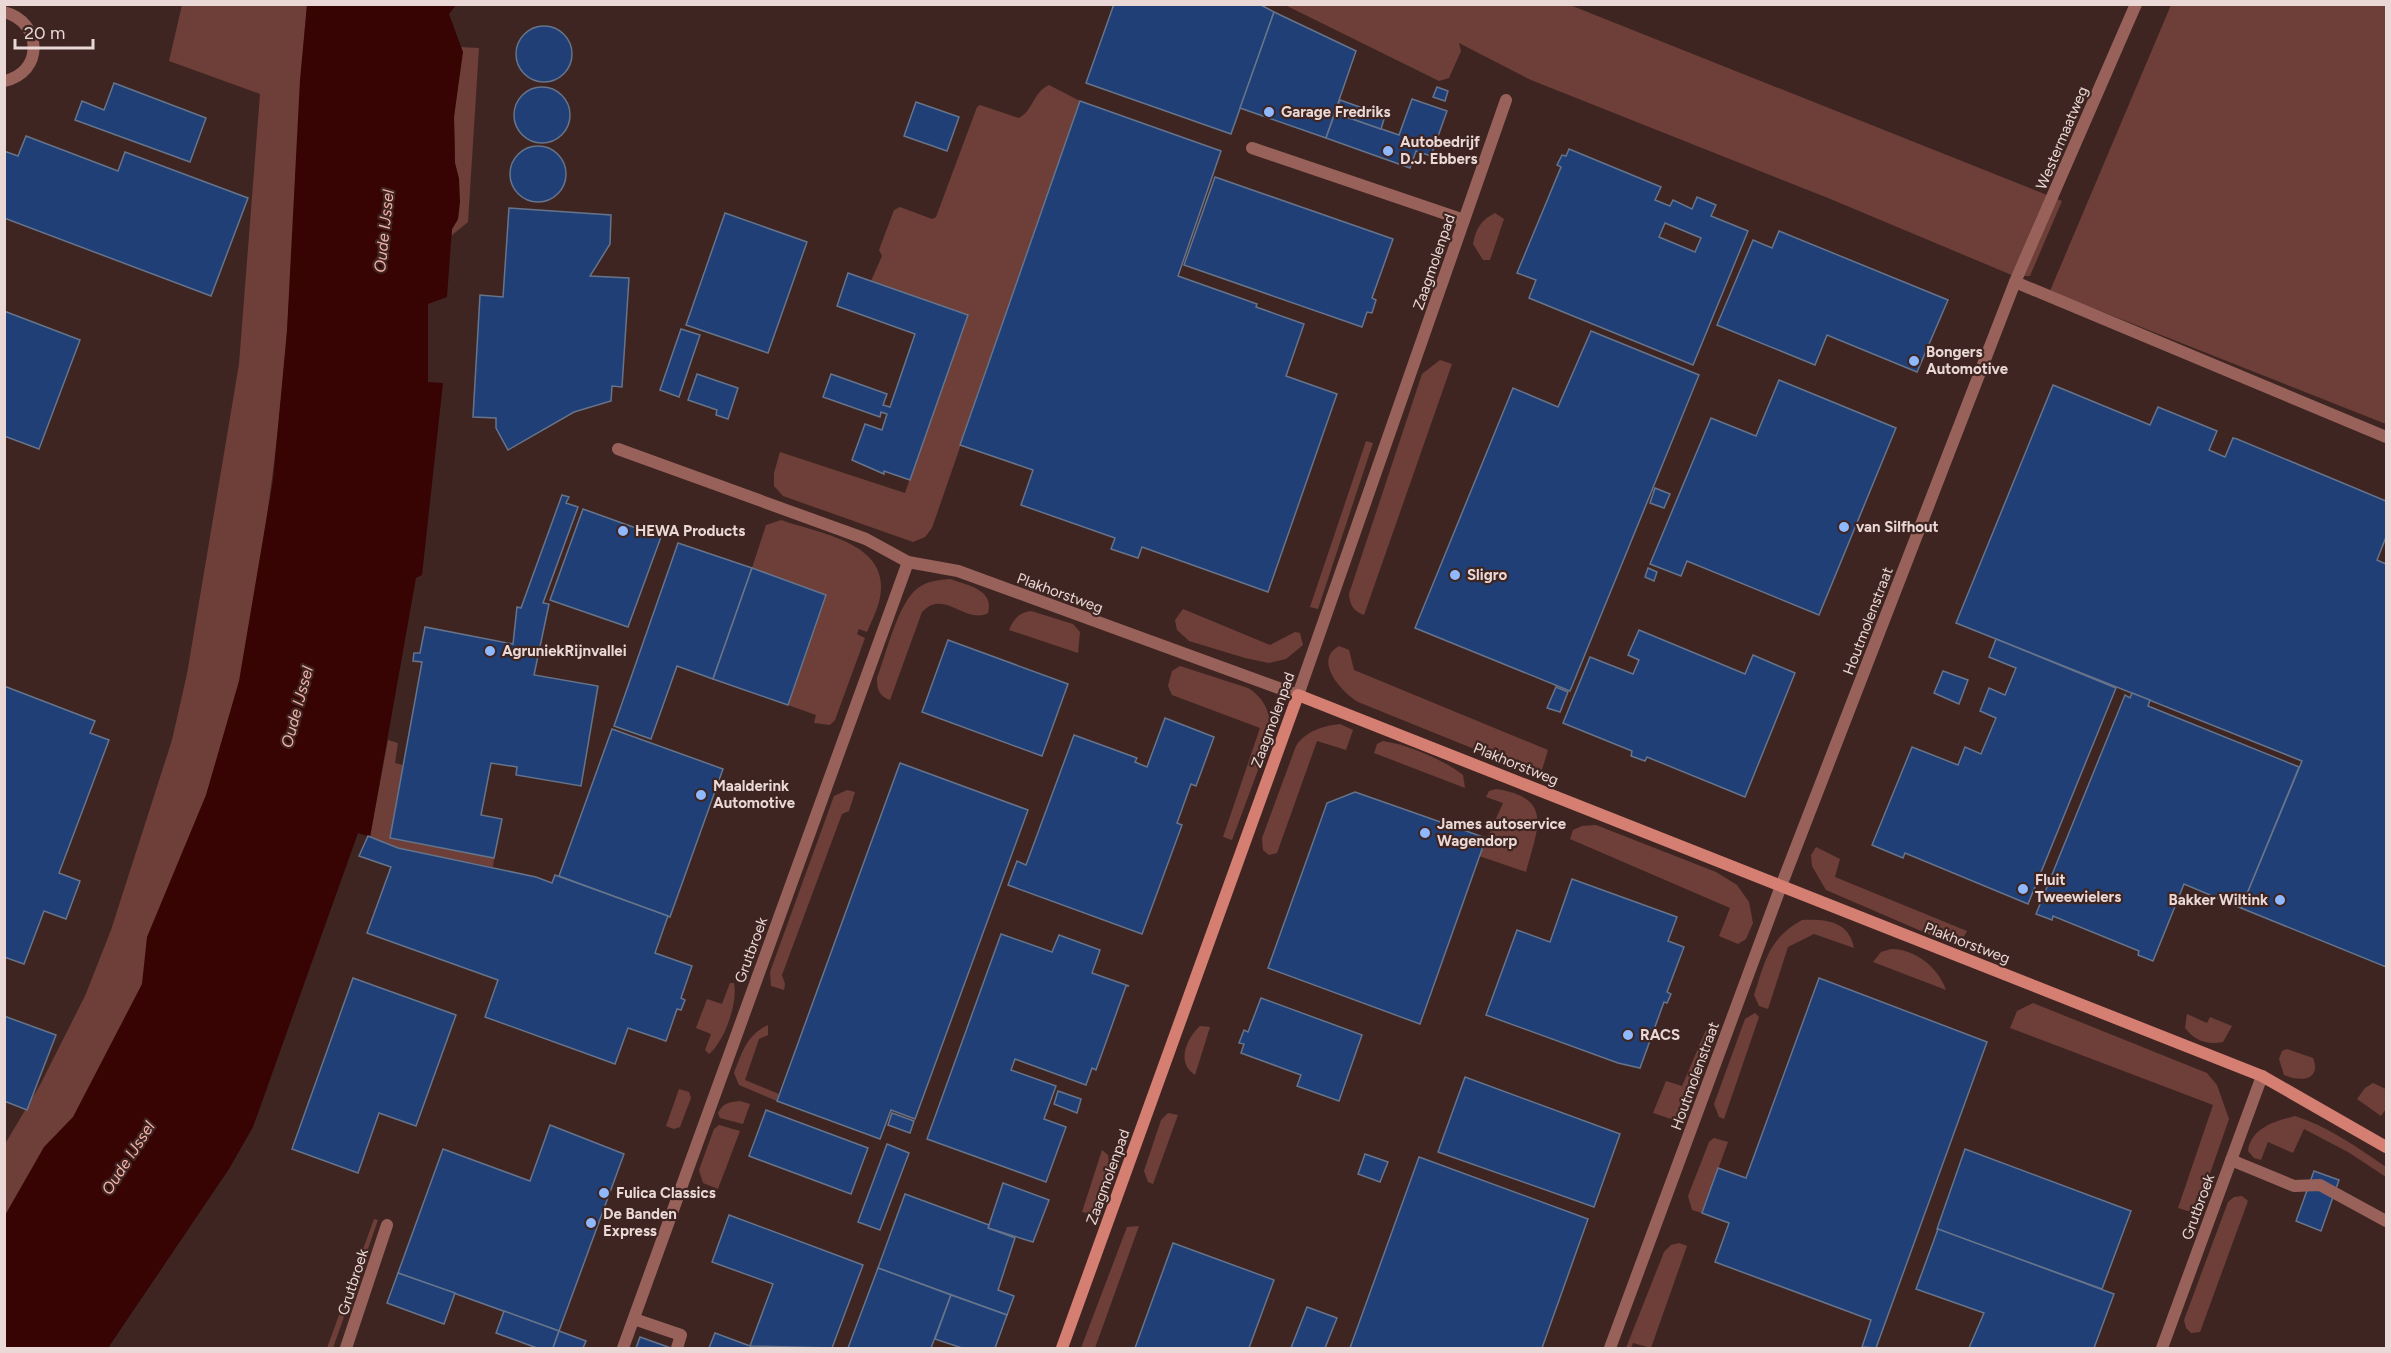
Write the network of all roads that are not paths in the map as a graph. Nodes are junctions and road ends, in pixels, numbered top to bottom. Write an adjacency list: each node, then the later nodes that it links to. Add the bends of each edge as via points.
1 (2136, 4): 7 (street, Westermaatweg)
2 (4, 12): 3 (street, via 26,22 34,48 32,61 22,73)
3 (4, 81)
4 (1506, 100): 6 (street, Zaagmolenpad)
5 (1252, 148): 6 (street)
6 (1464, 220): 11 (street, Zaagmolenpad)
7 (2015, 282): 8 (street); 12 (street, Houtmolenstraat)
8 (2386, 437)
9 (618, 449): 10 (street, Plakhorstweg, via 866,539)
10 (908, 562): 11 (street, Plakhorstweg, via 958,571); 18 (street, Grutbroek)
11 (1298, 695): 12 (street, Plakhorstweg); 22 (street, Zaagmolenpad)
12 (1781, 886): 13 (street, Plakhorstweg); 23 (street, Houtmolenstraat)
13 (2262, 1076): 14 (street, Plakhorstweg); 15 (street, Grutbroek)
14 (2386, 1147)
15 (2231, 1160): 16 (street, via 2294,1186 2320,1185); 24 (street, Grutbroek)
16 (2386, 1221)
17 (387, 1225): 19 (street, Grutbroek)
18 (634, 1319): 20 (street, Grutbroek); 21 (street, via 681,1335)
19 (346, 1348)
20 (623, 1348)
21 (677, 1348)
22 (1062, 1348)
23 (1610, 1348)
24 (2163, 1348)

